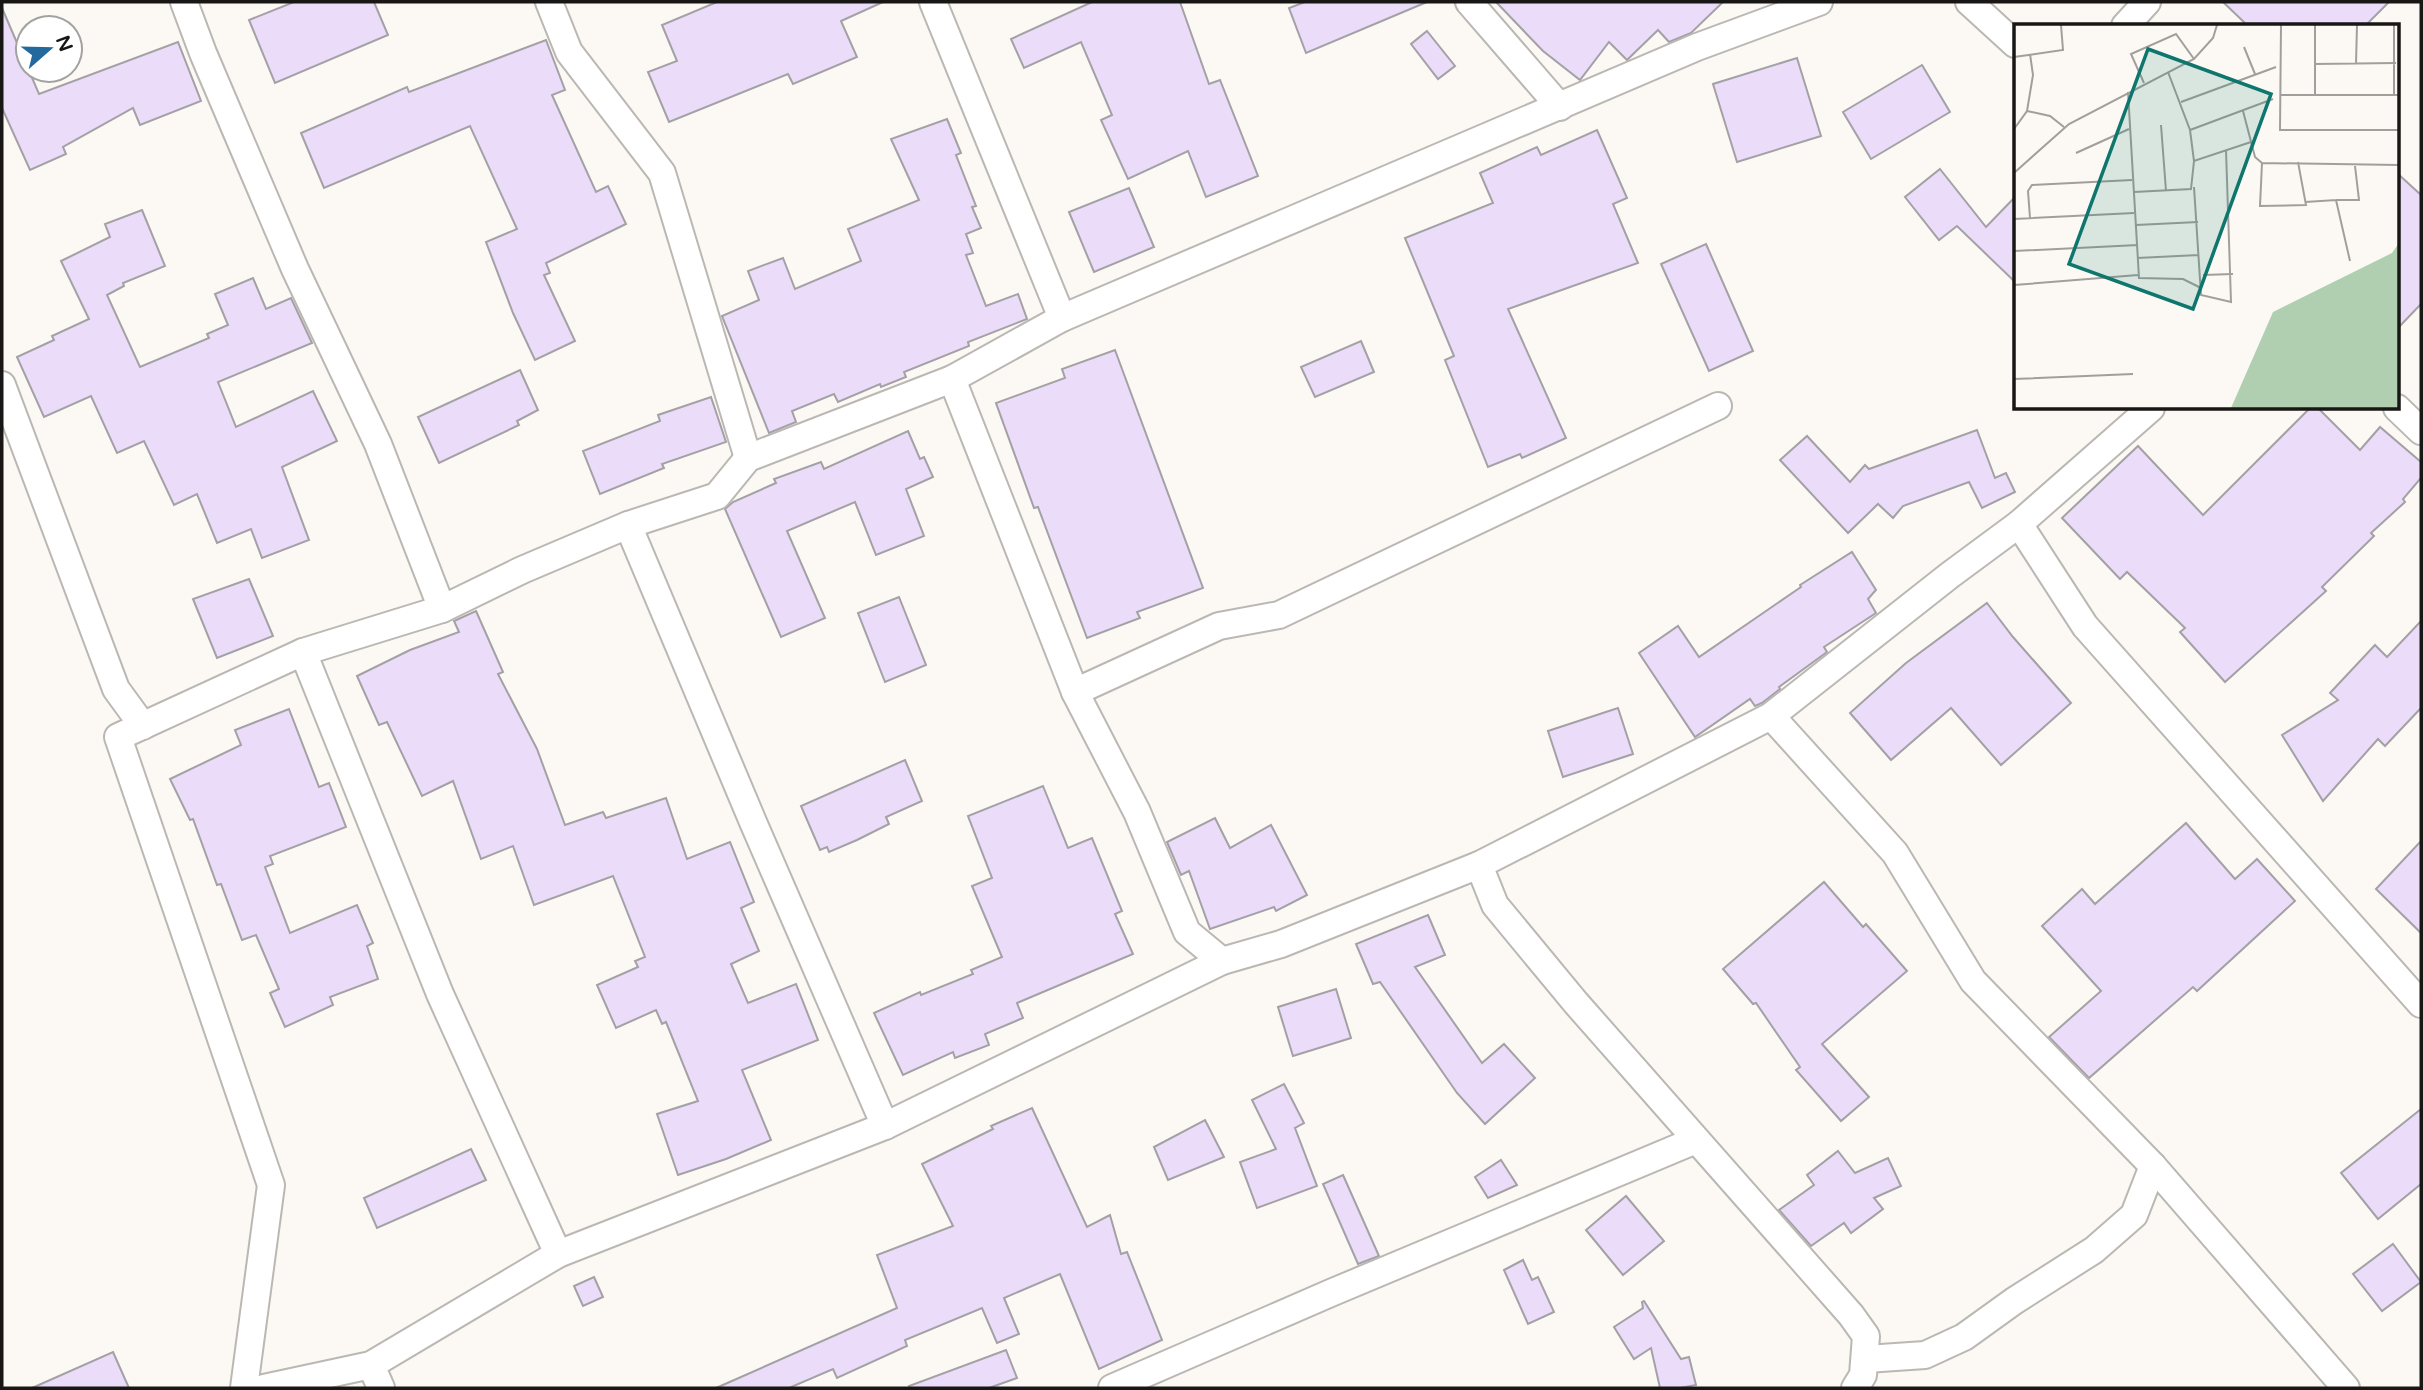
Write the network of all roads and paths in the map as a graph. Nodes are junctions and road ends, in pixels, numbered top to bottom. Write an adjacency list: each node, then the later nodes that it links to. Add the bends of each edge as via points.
1 (184, 2): 21 (street, via 295,269 378,444)
2 (549, 2): 18 (street, via 569,52 662,173)
3 (933, 2): 11 (street)
4 (1469, 2): 10 (street)
5 (1819, 2): 10 (street, via 1697,47)
6 (1969, 2): 9 (street)
7 (2147, 2): 8 (street)
8 (2127, 24)
9 (2014, 43)
10 (1560, 107): 11 (street)
11 (1062, 318): 12 (street)
12 (952, 379): 18 (street); 23 (street)
13 (2, 385): 25 (street, via 116,690)
14 (1718, 406): 23 (street, via 1279,615 1219,626)
15 (2398, 409): 17 (street)
16 (2149, 410): 19 (street)
17 (2421, 431)
18 (748, 458): 20 (street, via 717,496)
19 (2019, 524): 24 (street); 28 (street, via 2085,626)
20 (628, 525): 21 (street); 29 (street)
21 (442, 609): 22 (street)
22 (303, 652): 25 (street); 32 (street, via 440,994)
23 (1075, 692): 27 (street, via 1137,812 1187,932)
24 (1771, 716): 26 (street); 31 (street, via 1895,853 1973,982)
25 (143, 726): 35 (street, via 118,737 271,1185)
26 (1479, 865): 27 (street, via 1281,944); 30 (street, via 1495,905)
27 (1222, 961): 29 (street)
28 (2421, 1003)
29 (885, 1126): 32 (street)
30 (1696, 1140): 33 (street, via 1851,1315 1866,1336); 37 (street)
31 (2153, 1166): 33 (street, via 2133,1215 2094,1250 1964,1337 1924,1355); 39 (street)
32 (558, 1254): 34 (street)
33 (1866, 1359): 38 (street)
34 (376, 1377): 36 (street)
35 (244, 1388)
36 (264, 1388)
37 (1112, 1388)
38 (1855, 1388)
39 (2346, 1388)

